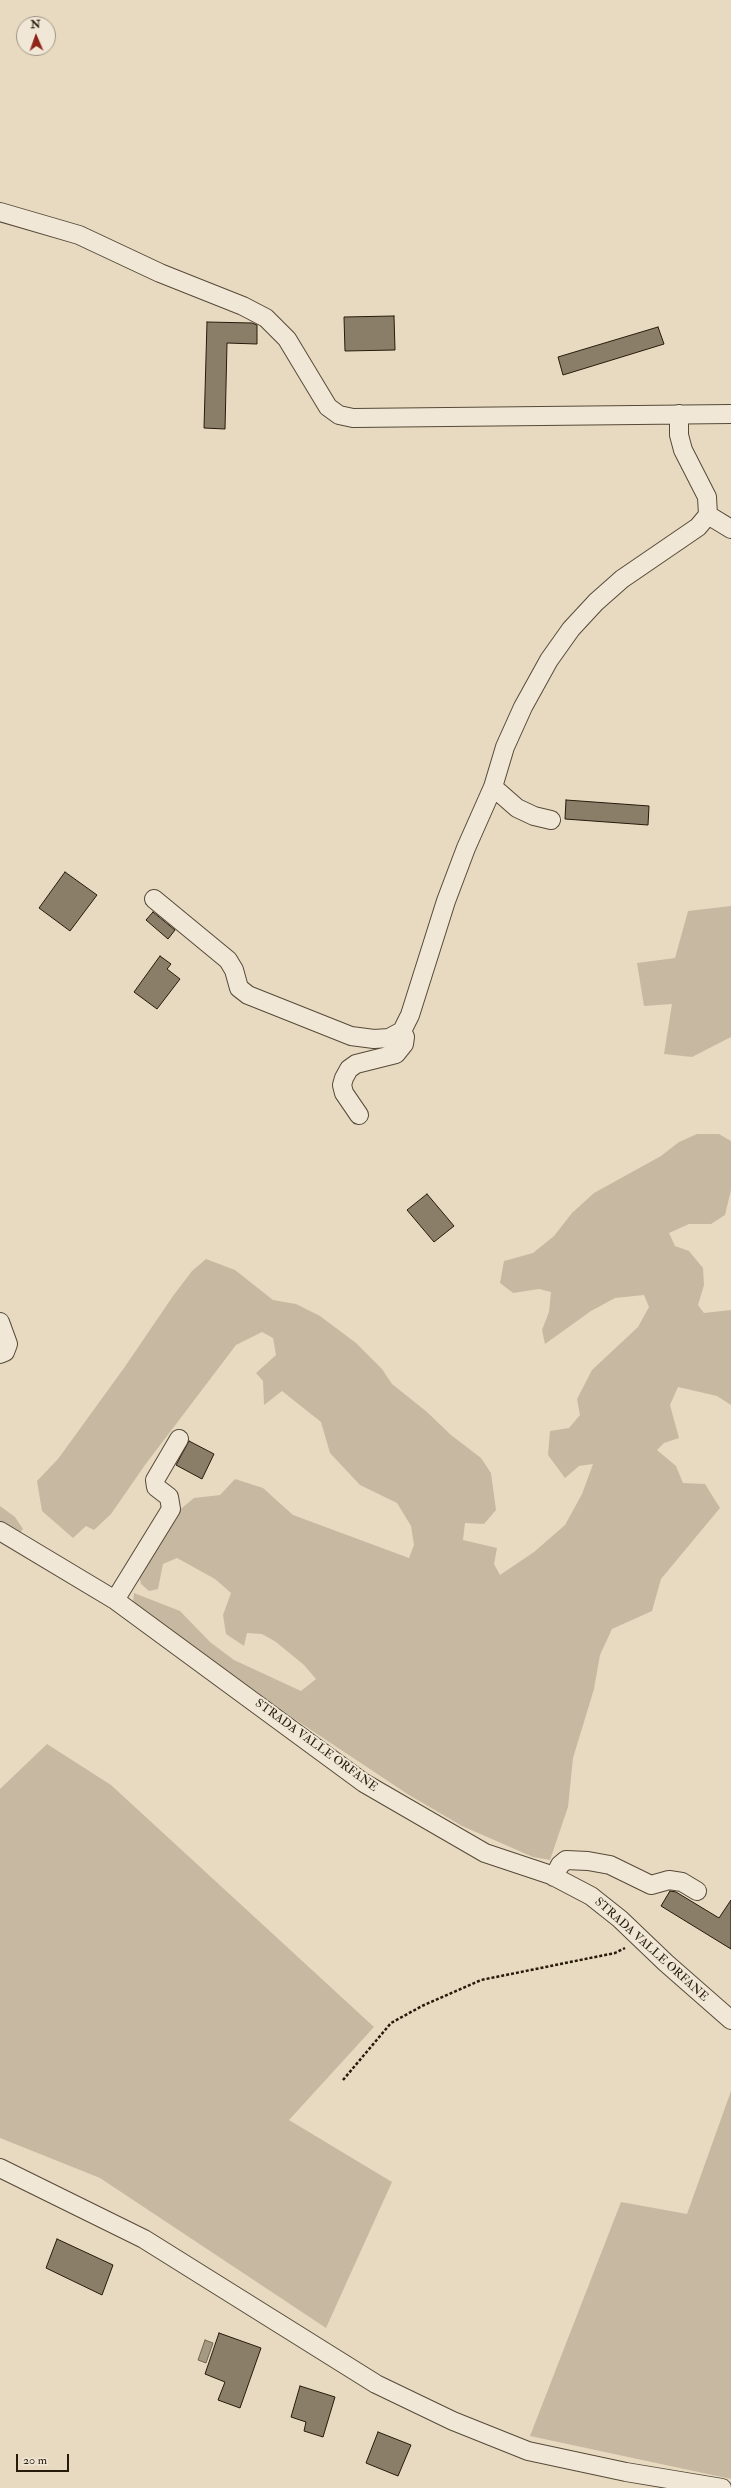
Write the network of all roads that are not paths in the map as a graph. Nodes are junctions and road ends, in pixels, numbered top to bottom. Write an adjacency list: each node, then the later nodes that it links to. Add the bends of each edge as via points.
1 (0, 212): 2 (street, via 79,235 266,318 287,339 328,407 339,414 353,418)
2 (679, 414): 3 (street); 4 (street, via 680,440 707,497)
3 (731, 414)
4 (708, 515): 5 (street); 6 (street, via 692,531 622,579 571,629 549,660 523,707)
5 (731, 529)
6 (493, 787): 7 (street, via 517,808); 9 (street, via 461,861 410,1015)
7 (551, 820)
8 (154, 899): 9 (street, via 228,960 239,988 248,995 351,1036 389,1038)
9 (402, 1031): 10 (street, via 405,1037 404,1044 396,1054 349,1068 342,1085)
10 (359, 1115)
11 (0, 1322): 12 (street, via 8,1344 5,1352)
12 (0, 1354)
13 (179, 1439): 15 (street, via 155,1480 156,1487 169,1497 171,1509)
14 (0, 1531): 15 (street, STRADA VALLE ORFANE)
15 (115, 1600): 16 (street, STRADA VALLE ORFANE, via 364,1783 486,1853)
16 (554, 1877): 17 (street, via 560,1865 566,1860 588,1860 610,1865 651,1885 669,1880 682,1882); 18 (street, STRADA VALLE ORFANE, via 591,1896 620,1919)
17 (697, 1892)
18 (731, 2020)
19 (0, 2168): 20 (street, via 144,2239 376,2384 453,2421 528,2451 626,2472)
20 (722, 2488)

